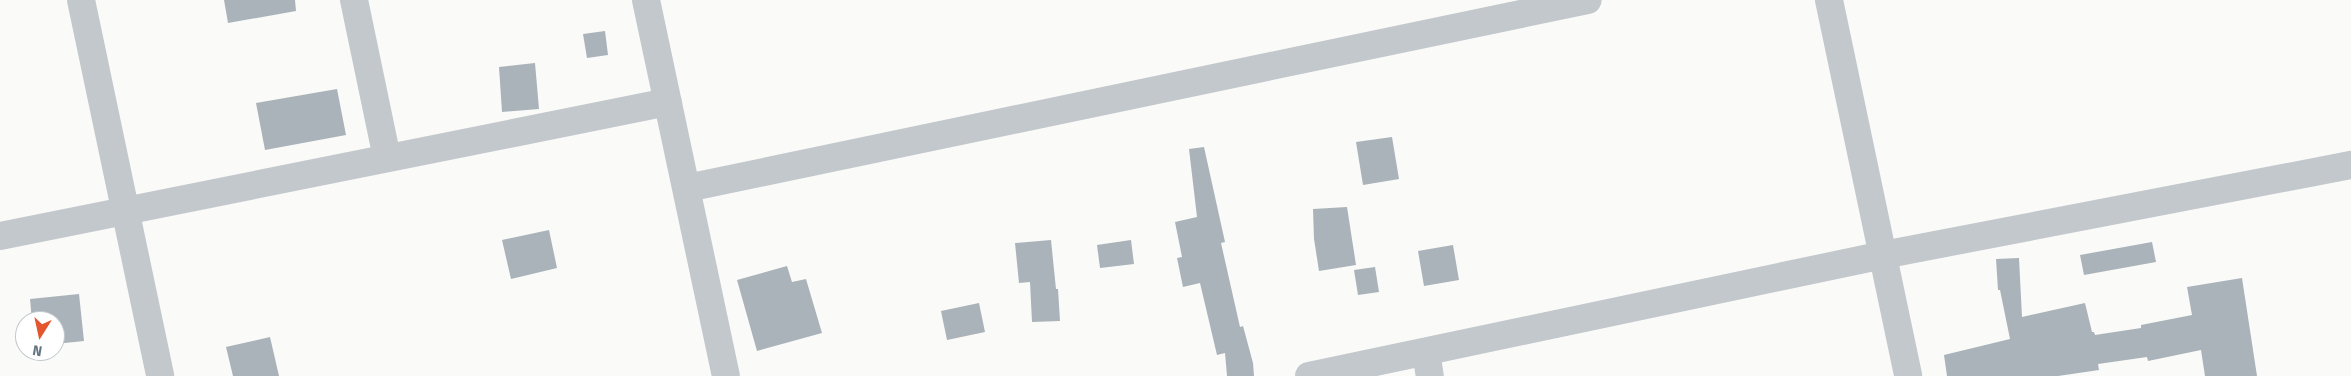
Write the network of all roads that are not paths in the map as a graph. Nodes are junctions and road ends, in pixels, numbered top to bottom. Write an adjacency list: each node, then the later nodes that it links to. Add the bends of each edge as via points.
1 (80, 0): 10 (street)
2 (354, 0): 7 (street)
3 (646, 0): 6 (street)
4 (1588, 0): 9 (street)
5 (1829, 0): 12 (street)
6 (668, 102): 7 (street); 9 (street)
7 (387, 158): 10 (street)
8 (2351, 165): 12 (street)
9 (687, 188): 15 (street)
10 (125, 211): 11 (street); 14 (street)
11 (0, 236)
12 (1883, 255): 13 (street); 17 (street)
13 (1428, 364): 16 (street)
14 (160, 376)
15 (726, 376)
16 (1309, 376)
17 (1908, 376)

